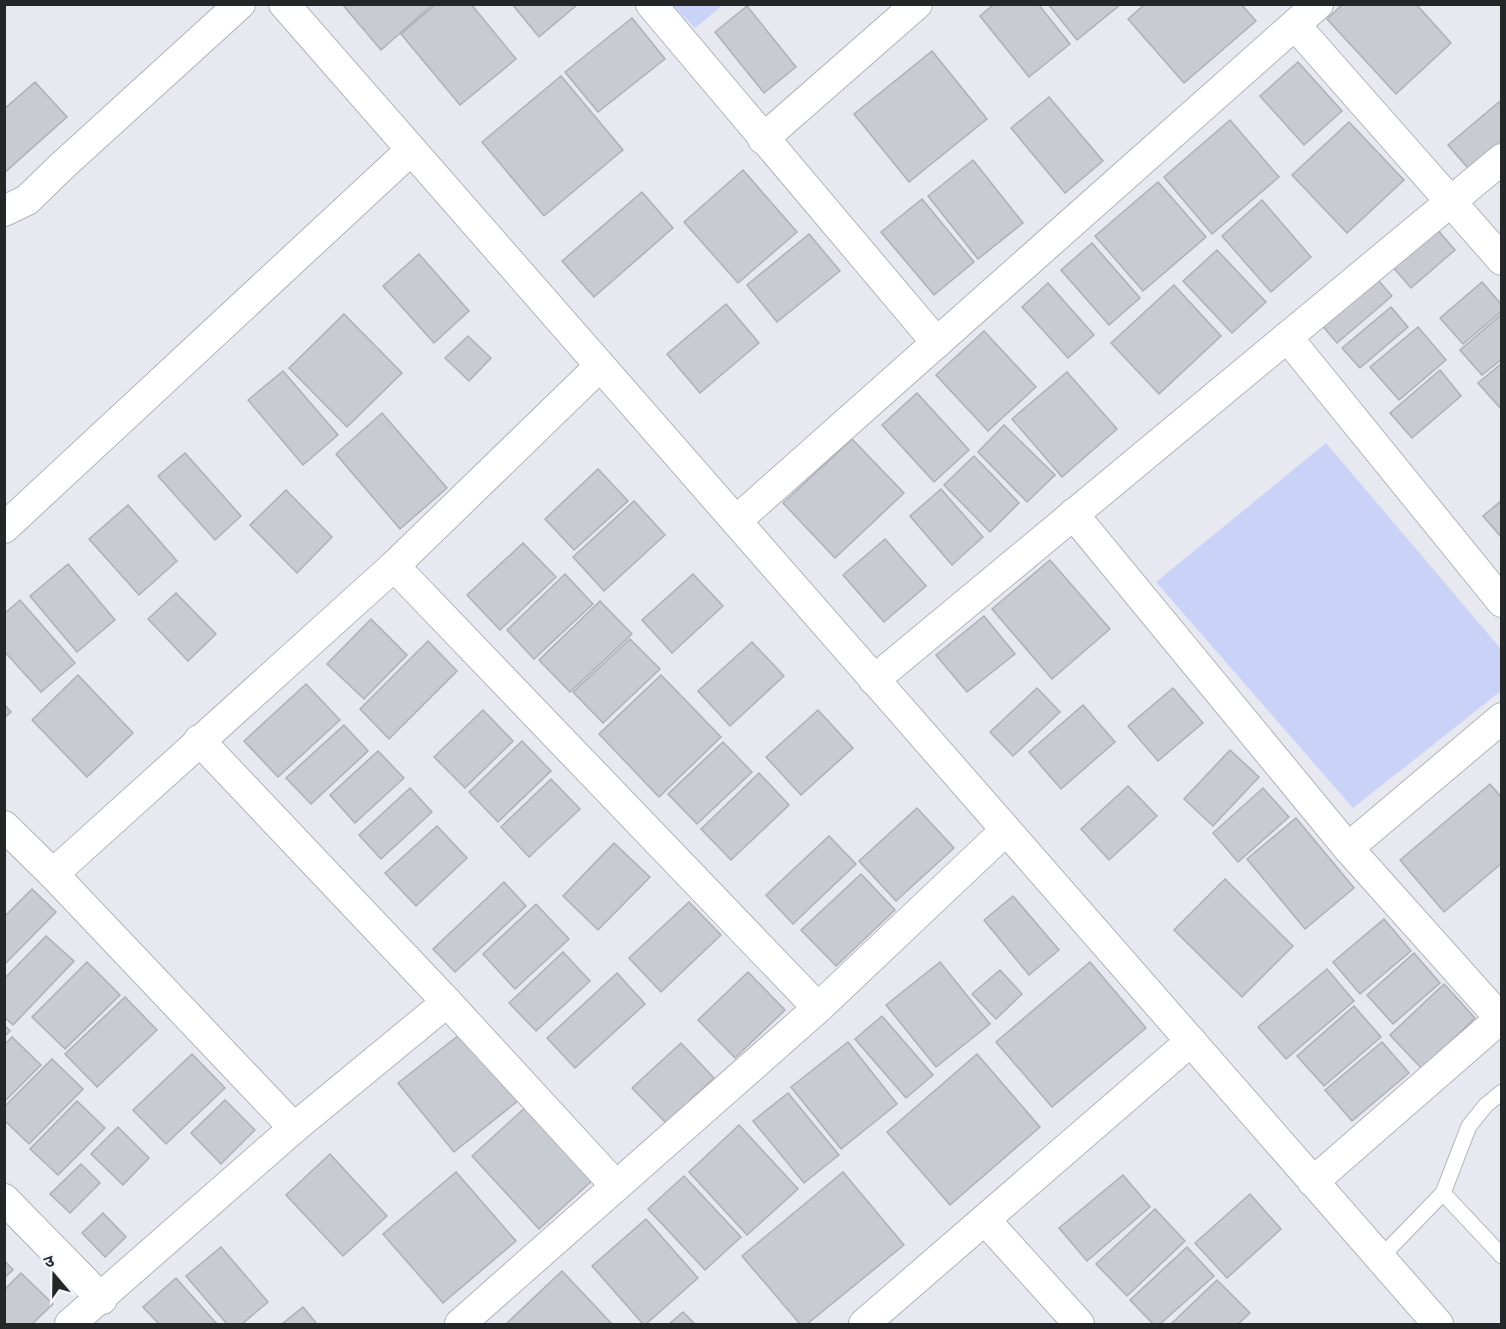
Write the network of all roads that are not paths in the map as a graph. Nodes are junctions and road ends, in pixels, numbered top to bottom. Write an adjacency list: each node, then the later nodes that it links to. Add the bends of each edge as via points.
1 (240, 4): 11 (street, via 27,200)
2 (284, 4): 8 (street)
3 (651, 4): 7 (street)
4 (917, 4): 7 (street)
5 (1318, 4): 6 (street)
6 (1295, 25): 10 (street); 14 (street)
7 (763, 139): 14 (street)
8 (411, 150): 15 (street); 18 (street)
9 (1502, 159): 10 (street)
10 (1450, 202): 12 (street); 13 (street)
11 (4, 211)
12 (1502, 260)
13 (1287, 337): 16 (street); 20 (street)
14 (937, 343): 17 (street)
15 (600, 366): 17 (street); 19 (street)
16 (1073, 514): 21 (street); 26 (street)
17 (736, 521): 21 (street)
18 (4, 528)
19 (394, 566): 23 (street); 29 (street)
20 (1502, 602)
21 (874, 680): 25 (street)
22 (1502, 718): 26 (street)
23 (199, 740): 27 (street); 28 (street)
24 (4, 826): 27 (street)
25 (1006, 830): 29 (street); 31 (street)
26 (1348, 848): 30 (street)
27 (53, 874): 33 (street)
28 (447, 1002): 33 (street); 35 (street)
29 (818, 1008): 35 (street)
30 (1501, 1017): 34 (street)
31 (1191, 1041): 34 (street); 38 (street)
32 (1502, 1092): 36 (lane, via 1469,1126)
33 (294, 1128): 41 (street)
34 (1313, 1182): 40 (street)
35 (616, 1185): 42 (street)
36 (1443, 1193): 39 (lane); 40 (lane)
37 (4, 1199): 41 (street)
38 (986, 1221): 44 (street); 45 (street)
39 (1502, 1256)
40 (1380, 1258): 46 (street)
41 (102, 1299): 43 (street)
42 (467, 1322)
43 (70, 1324)
44 (864, 1324)
45 (1079, 1324)
46 (1438, 1324)

